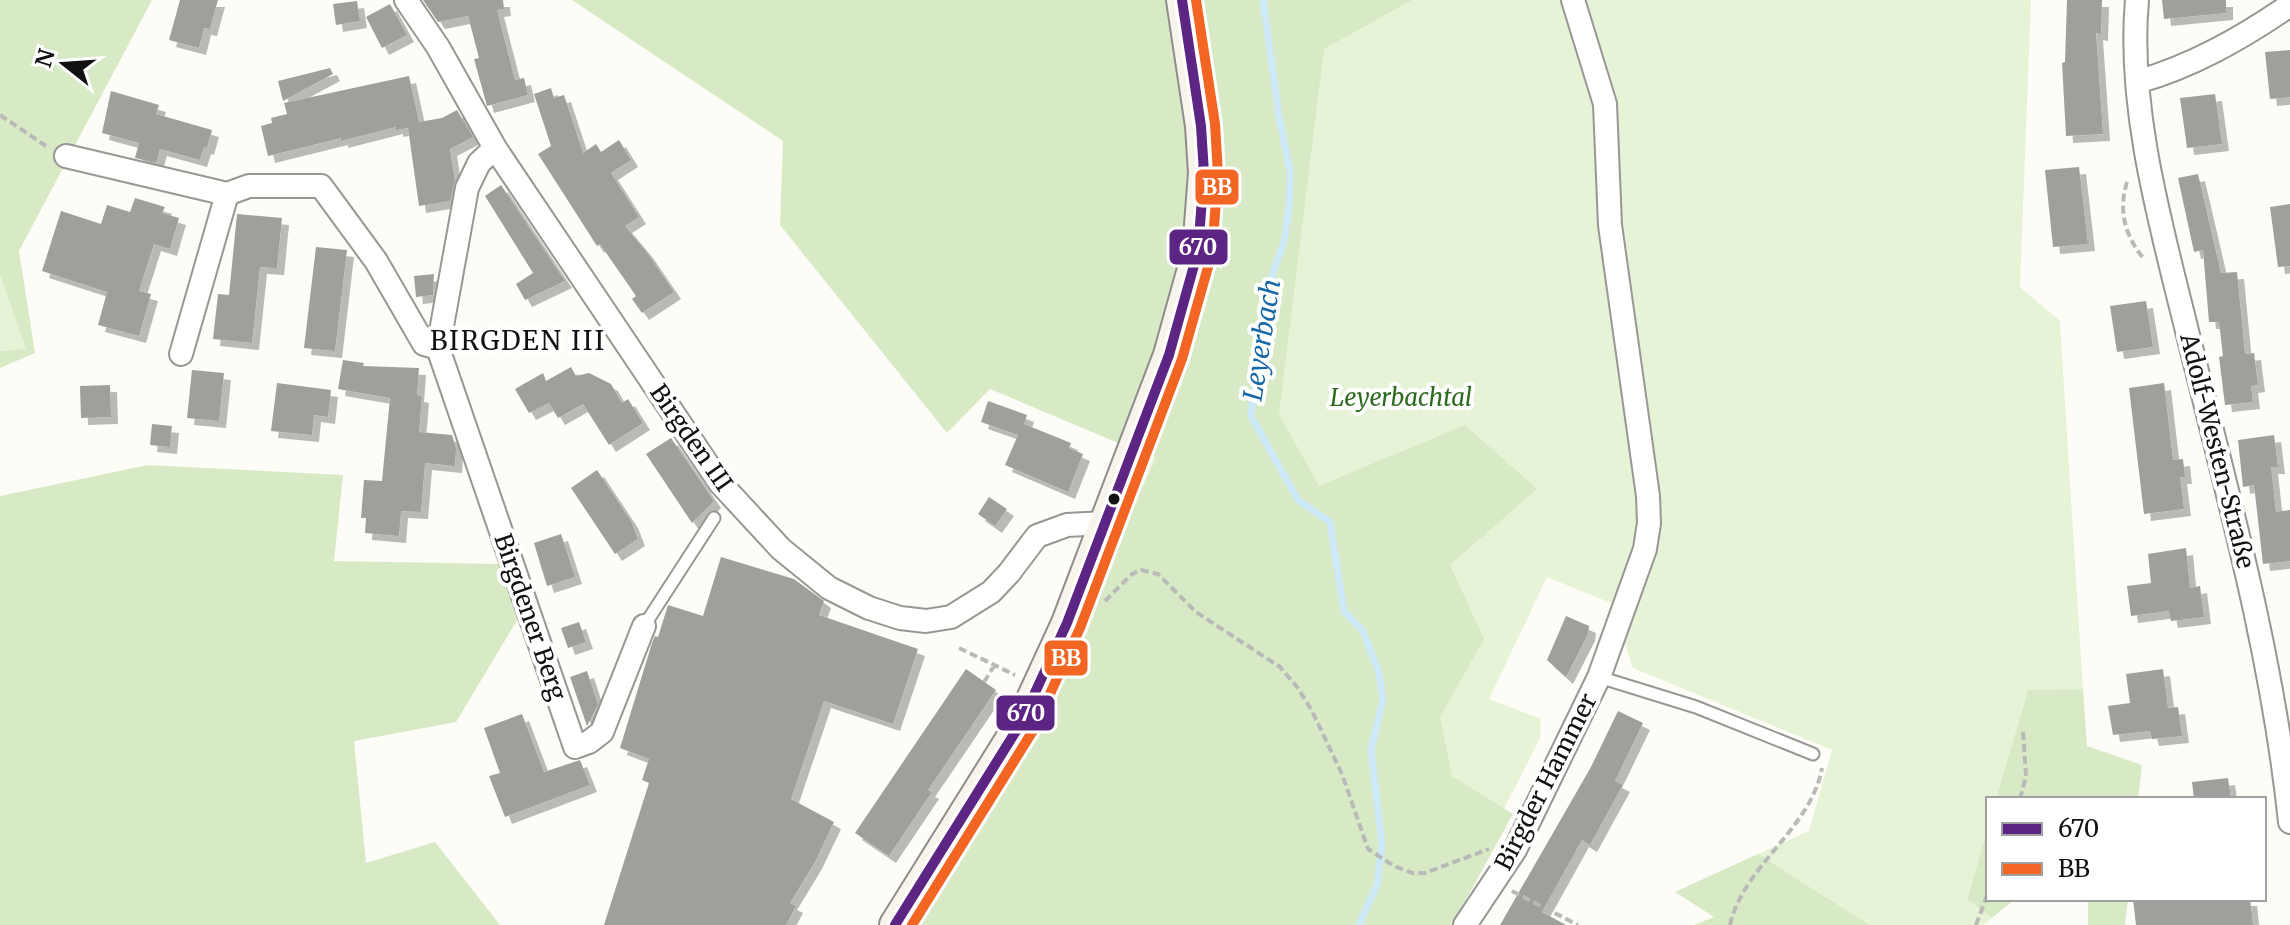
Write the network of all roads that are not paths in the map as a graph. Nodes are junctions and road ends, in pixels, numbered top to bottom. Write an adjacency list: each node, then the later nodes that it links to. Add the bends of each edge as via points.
1 (406, 0): 7 (street, Birgden III)
2 (1182, 0): 13 (main road, via 1204,173 1198,251 1169,355)
3 (1573, 0): 15 (street, Birgder Hammer, via 1605,104 1610,225 1648,509 1645,549)
4 (2137, 0): 6 (street, Adolf-Westen-Straße)
5 (2290, 5): 6 (street, via 2224,47)
6 (2137, 82): 17 (street, Adolf-Westen-Straße, via 2148,157 2266,661)
7 (495, 148): 10 (street, Birgdener Berg, via 479,163 467,188); 13 (street, Birgden III, via 720,483 781,549 829,588 900,618 951,617 991,592 1037,536 1067,525)
8 (66, 156): 9 (street, Birgdener Berg)
9 (227, 194): 10 (street, Birgdener Berg, via 249,186 321,186 376,261 424,344); 11 (street)
10 (438, 348): 14 (street, Birgdener Berg, via 575,747 602,732)
11 (181, 354)
12 (714, 518): 14 (lane)
13 (1105, 523): 18 (main road, via 1021,723)
14 (644, 626)
15 (1599, 677): 16 (lane, via 1696,707); 19 (street, Birgder Hammer, via 1533,817)
16 (1813, 754)
17 (2290, 822)
18 (895, 925)
19 (1465, 925)

